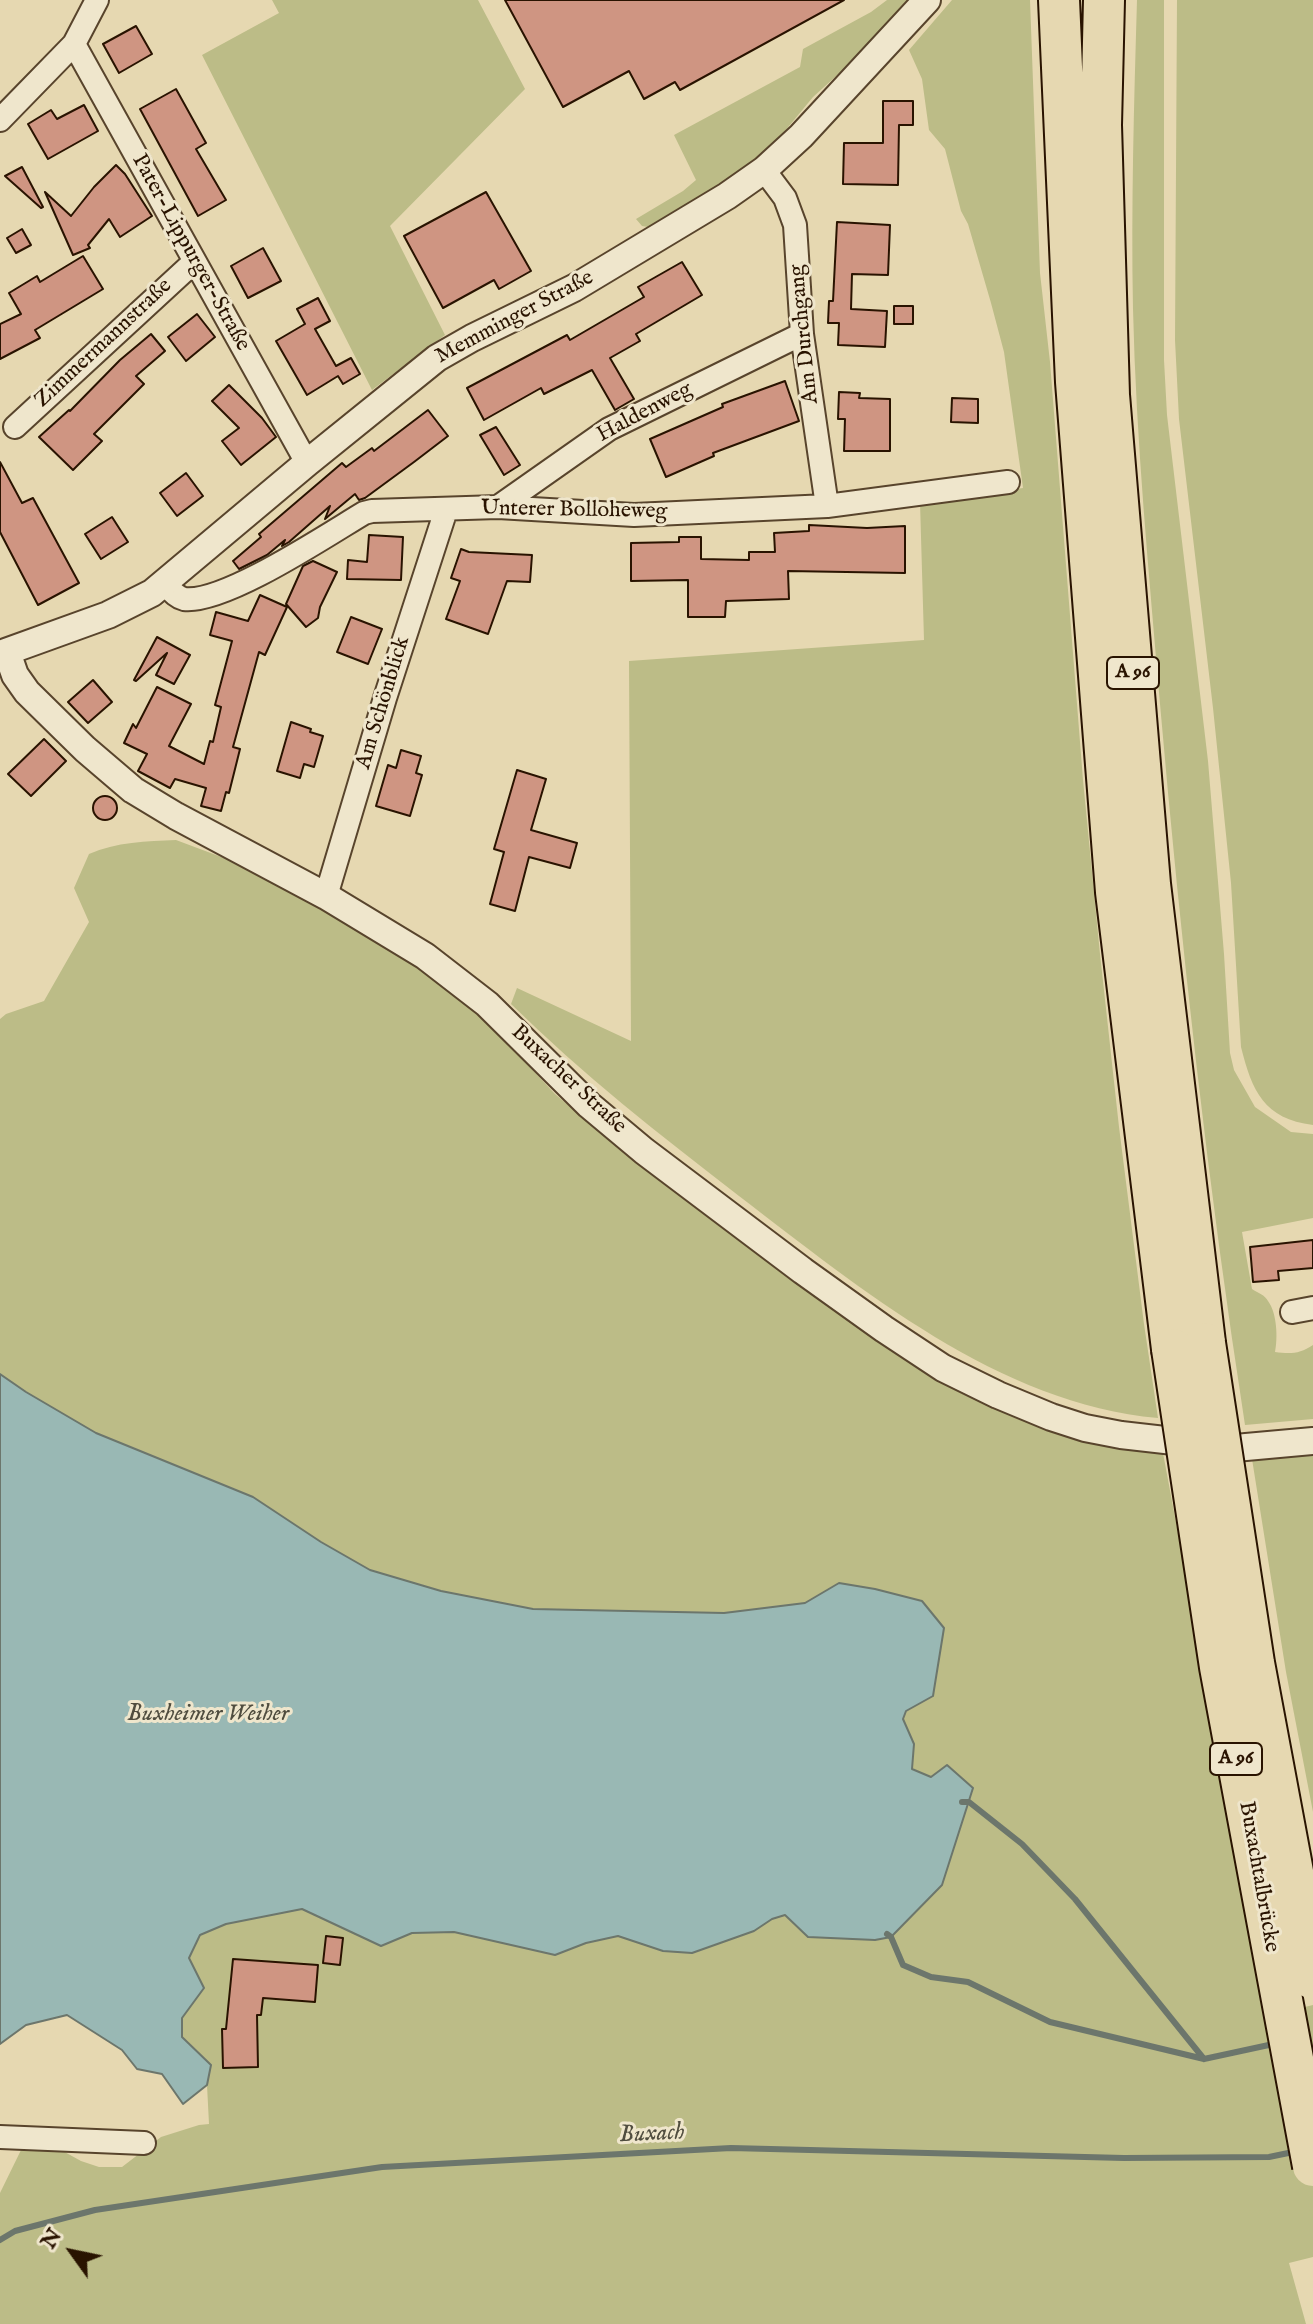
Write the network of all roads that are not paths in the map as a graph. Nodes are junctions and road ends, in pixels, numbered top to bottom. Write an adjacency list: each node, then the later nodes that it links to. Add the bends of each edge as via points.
1 (97, 0): 5 (street)
2 (927, 0): 7 (street, Memminger Straße)
3 (1059, 0): 19 (highway, A 96, via 1076,382 1116,892)
4 (1104, 0): 19 (highway, A 96, via 1101,125 1109,395)
5 (74, 44): 6 (street); 8 (street, Pater-Lippurger-Straße)
6 (0, 120)
7 (764, 170): 9 (street, Am Durchgang, via 785,198 795,225); 11 (street, Memminger Straße, via 574,288 451,349)
8 (194, 262): 10 (street, Zimmermannstraße); 11 (street, Pater-Lippurger-Straße)
9 (802, 334): 13 (street, Am Durchgang); 14 (street, Haldenweg, via 609,429)
10 (15, 427)
11 (307, 463): 16 (street, Memminger Straße)
12 (1008, 482): 13 (street, Unterer Bolloheweg)
13 (827, 506): 14 (street, Unterer Bolloheweg, via 634,515)
14 (498, 507): 15 (street, Unterer Bolloheweg)
15 (446, 510): 16 (street, Unterer Bolloheweg, via 364,513 274,567 199,598 182,599); 18 (street, Am Schönblick)
16 (165, 584): 17 (street, Memminger Straße, via 111,614)
17 (4, 653): 18 (street, Buxacher Straße, via 27,692 133,790)
18 (326, 896): 20 (street, Buxacher Straße, via 454,977 644,1151 916,1351 964,1379 1051,1417 1109,1432 1235,1448)
19 (1189, 1346): 21 (highway, Buxachtalbrücke / A 96, bridge); 24 (highway, Buxachtalbrücke / A 96, bridge, via 1220,1667)
20 (1313, 1441)
21 (1313, 1979)
22 (0, 2137): 23 (street)
23 (144, 2143)
24 (1313, 2166)

